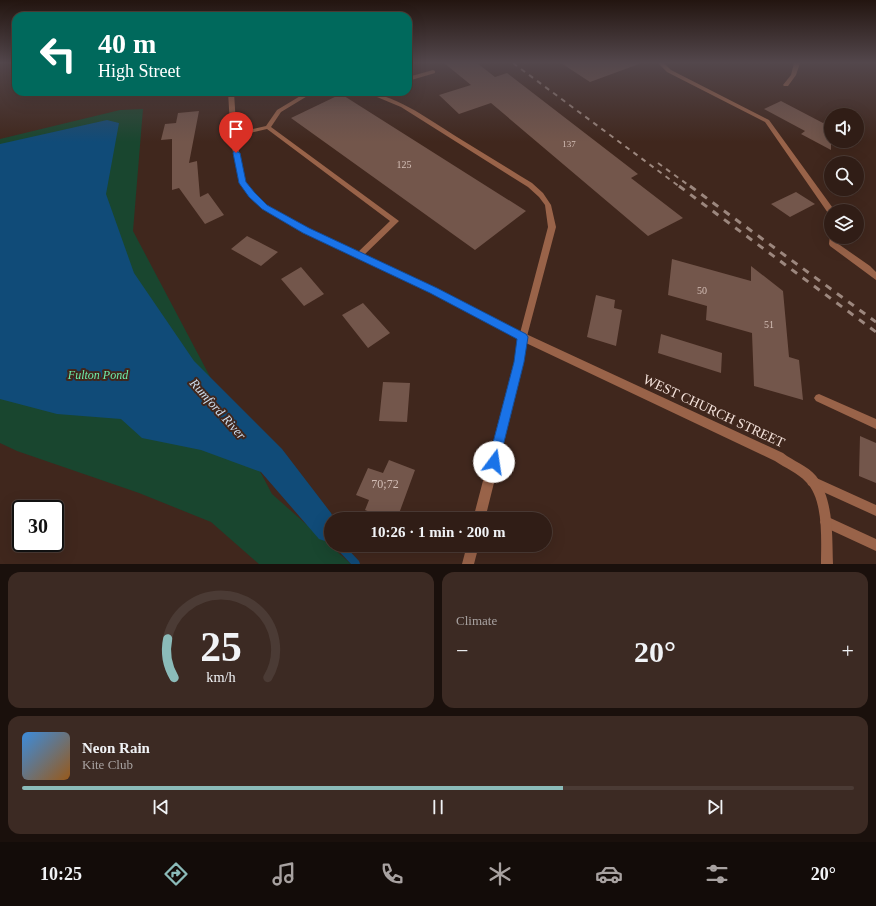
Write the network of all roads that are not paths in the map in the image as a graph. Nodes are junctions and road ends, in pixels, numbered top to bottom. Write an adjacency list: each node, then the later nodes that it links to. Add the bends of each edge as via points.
1 (705, 89): 7 (street, via 767,121)
2 (231, 96): 6 (street, WEST CHURCH STREET)
3 (304, 96): 5 (street, via 279,111)
4 (379, 96): 11 (street, via 403,106 530,185 548,205 552,227)
5 (268, 127): 6 (street); 9 (street, via 395,221)
6 (234, 135): 9 (street, WEST CHURCH STREET, via 242,183 264,207)
7 (826, 204)
8 (833, 244): 10 (street)
9 (359, 255): 11 (street, WEST CHURCH STREET)
10 (876, 277)
11 (523, 337): 14 (street, WEST CHURCH STREET, via 779,457); 15 (street)
12 (819, 398): 13 (street)
13 (876, 424)
14 (812, 480): 16 (street); 17 (street, WEST CHURCH STREET, via 822,501)
15 (481, 512)
16 (876, 512)
17 (826, 522): 18 (street); 21 (street, WEST CHURCH STREET)
18 (876, 546)
19 (471, 552): 20 (street)
20 (468, 564)
21 (827, 564)

